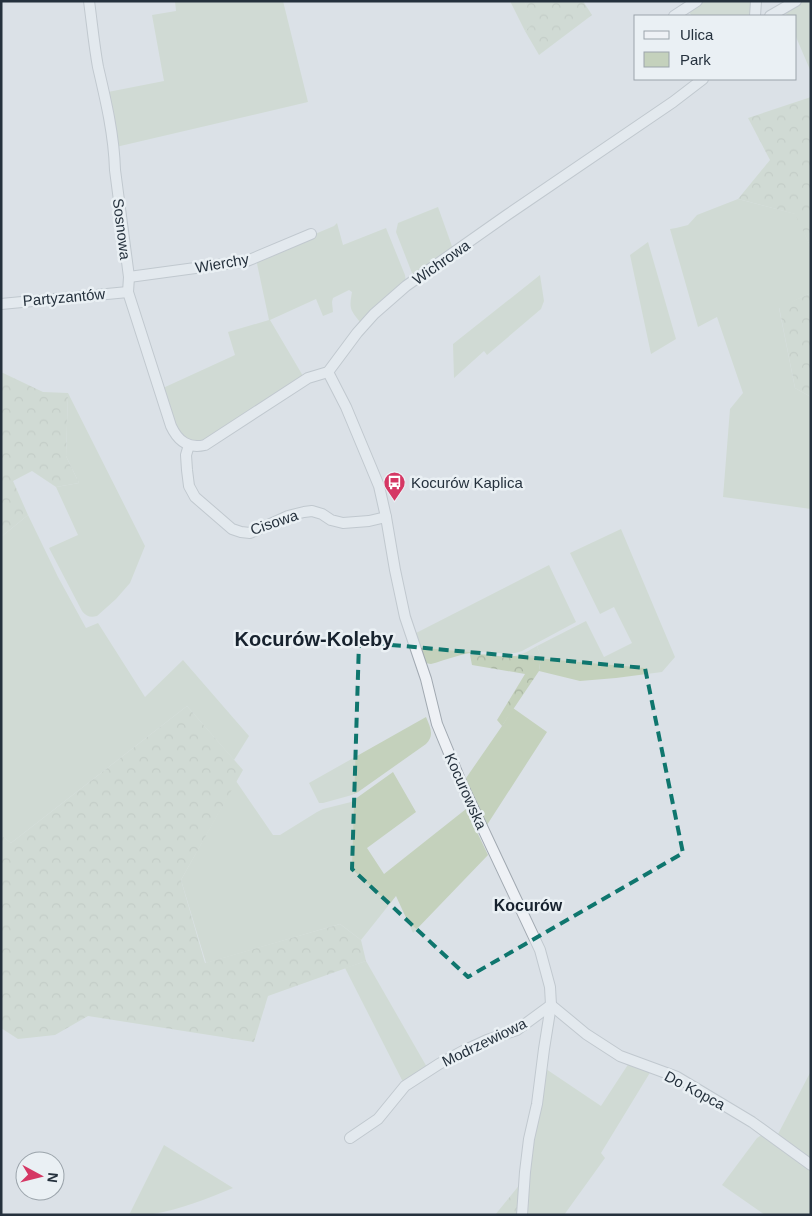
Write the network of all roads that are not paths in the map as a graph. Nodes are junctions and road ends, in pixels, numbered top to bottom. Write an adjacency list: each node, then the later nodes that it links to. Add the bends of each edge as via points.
1 (90, 1): 10 (street, Sosnowa)
2 (697, 1): 5 (street)
3 (756, 1): 6 (street)
4 (796, 1): 7 (street)
5 (676, 15)
6 (755, 15)
7 (772, 15)
8 (702, 80): 13 (street, Wichrowa, via 406,286 374,314)
9 (311, 234): 10 (street, Wierchy, via 247,261)
10 (129, 277): 11 (street, Sosnowa)
11 (128, 292): 12 (street, Partyzantów); 14 (street, Sosnowa, via 171,426 178,439)
12 (1, 304)
13 (328, 372): 14 (street, via 308,378 205,445); 15 (street, Kocurowska, via 379,486)
14 (189, 445): 15 (street, Cisowa, via 186,470 189,486 195,496 232,529 250,533 304,512 322,514 343,523)
15 (386, 517): 16 (street, Kocurowska, via 405,617 437,724 540,950 550,987)
16 (551, 1005): 17 (street, Modrzewiowa, via 517,1030 463,1050 405,1086 378,1118); 18 (street, Do Kopca, via 586,1034 620,1056 677,1077 752,1122); 19 (street, Kocurowska, via 529,1139)
17 (350, 1138)
18 (811, 1165)
19 (522, 1215)

